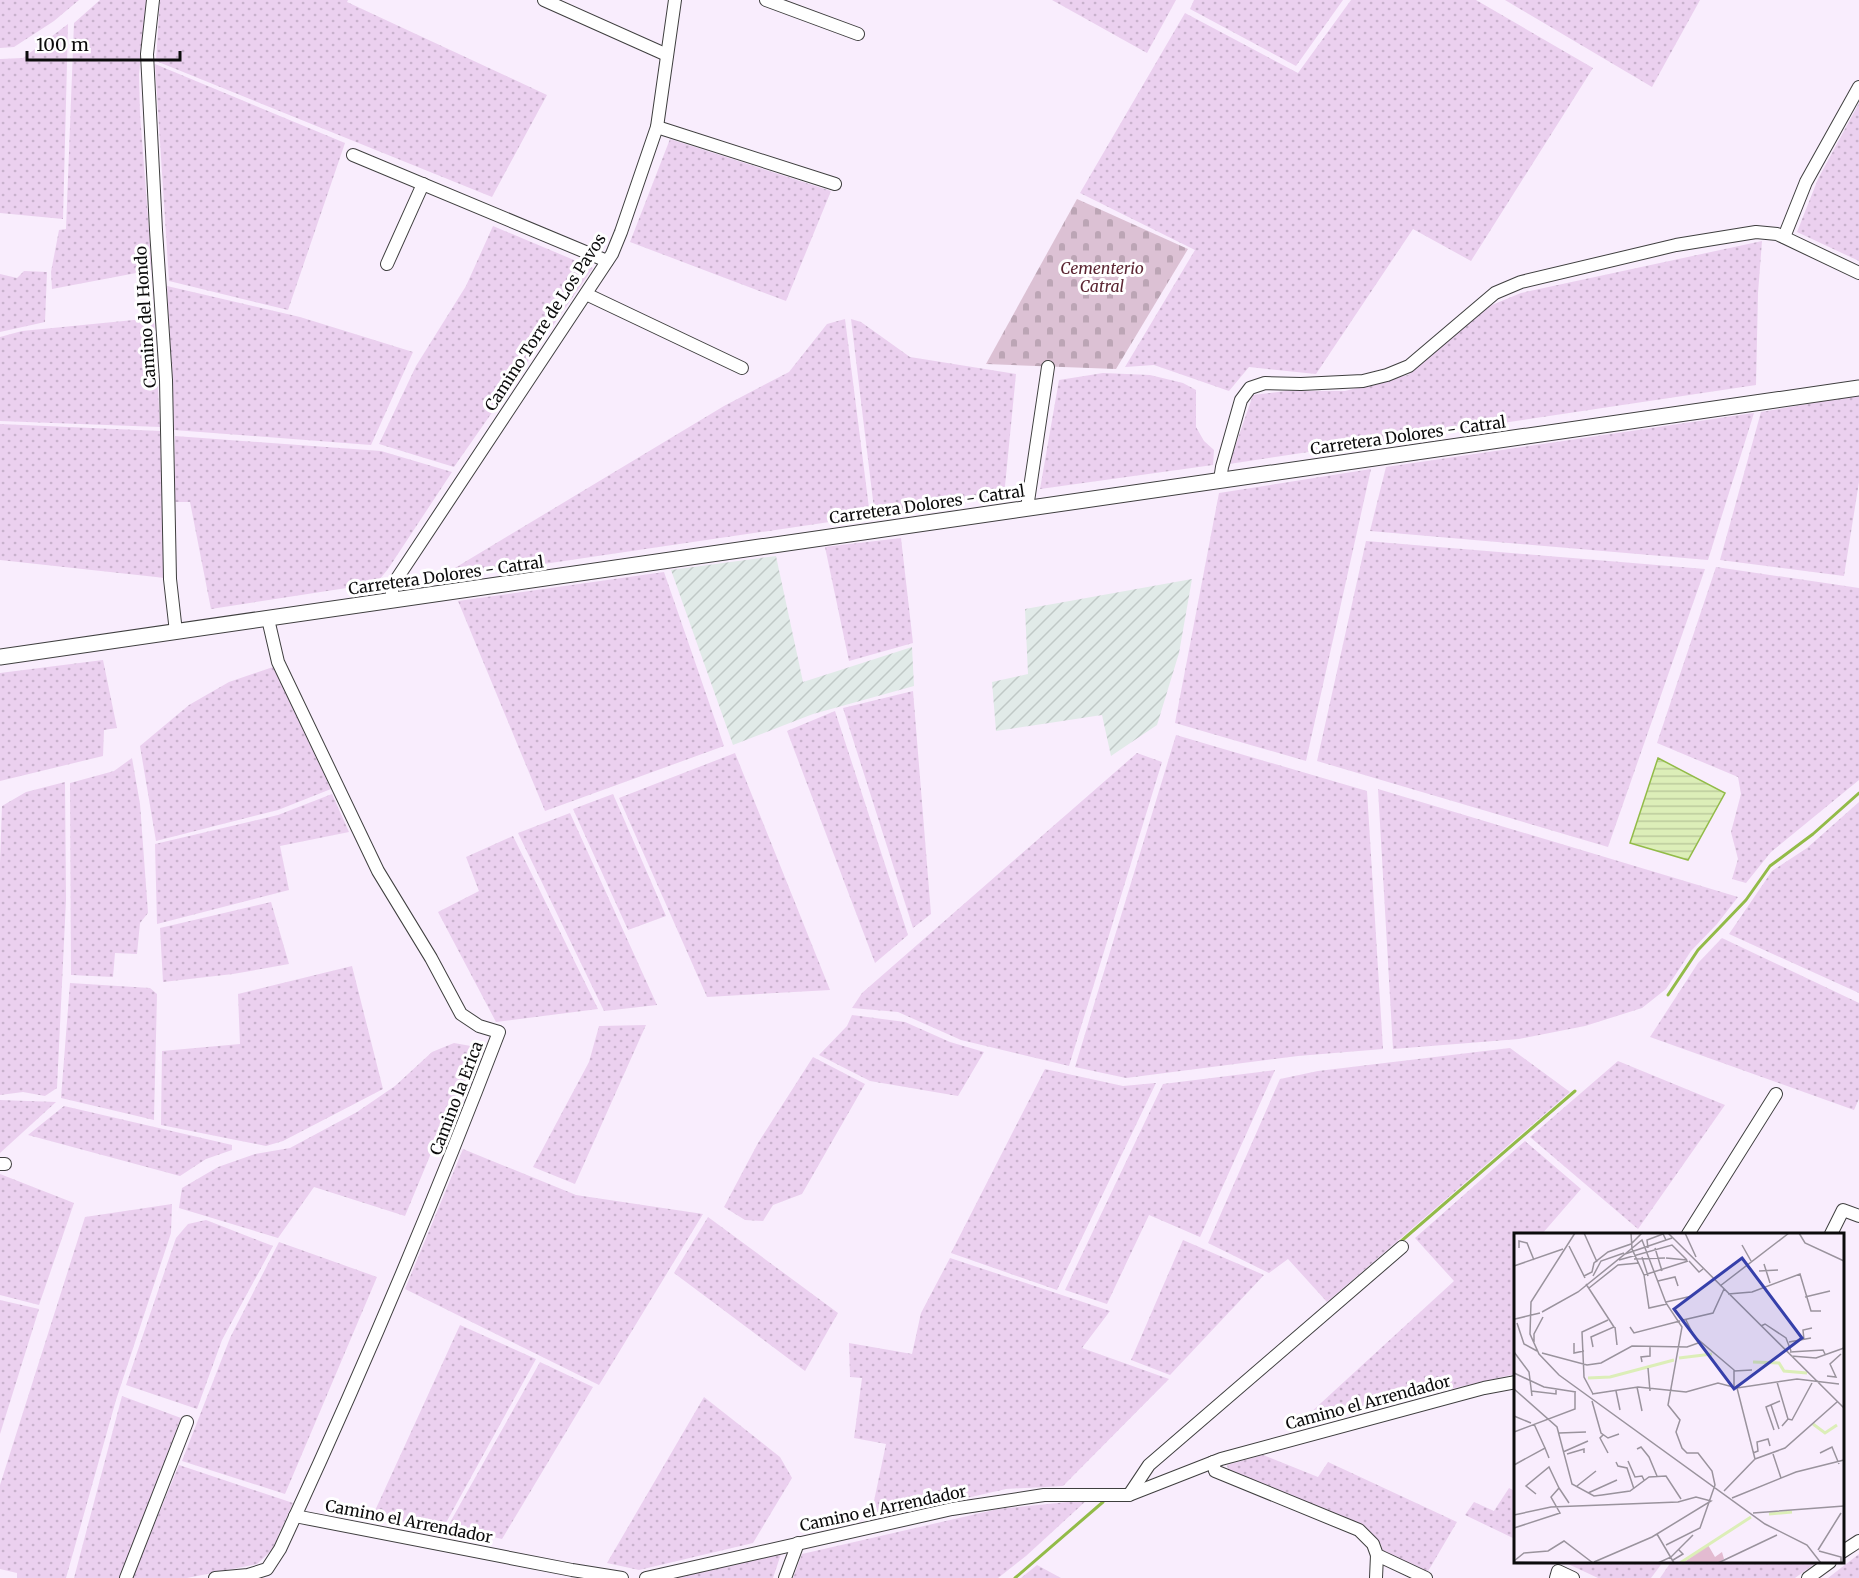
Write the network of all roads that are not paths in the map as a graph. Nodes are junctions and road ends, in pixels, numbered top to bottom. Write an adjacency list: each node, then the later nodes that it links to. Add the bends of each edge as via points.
1 (153, 0): 24 (street, Camino del Hondo, via 147,54 166,380 170,579)
2 (544, 0): 6 (street)
3 (675, 0): 6 (street, Camino Torre de Los Pavos)
4 (766, 0): 5 (street)
5 (858, 34)
6 (667, 55): 8 (street, Camino Torre de Los Pavos)
7 (1859, 87): 12 (street, via 1806,182)
8 (657, 127): 11 (street); 13 (street, Camino Torre de Los Pavos)
9 (354, 155): 10 (street)
10 (423, 184): 13 (street); 14 (street)
11 (835, 184)
12 (1784, 237): 15 (street); 20 (street, via 1756,232 1676,245 1521,282 1495,293 1409,366 1386,375 1363,381 1265,383 1250,388 1241,400)
13 (608, 261): 16 (street, Camino Torre de Los Pavos)
14 (387, 264)
15 (1859, 273)
16 (586, 294): 18 (street); 22 (street, Camino Torre de Los Pavos, via 392,586)
17 (1048, 367): 21 (street)
18 (742, 368)
19 (1859, 388): 20 (street, Carretera Dolores - Catral)
20 (1220, 480): 21 (street, Carretera Dolores - Catral)
21 (1027, 508): 22 (street, Carretera Dolores - Catral)
22 (392, 601): 23 (street, Carretera Dolores - Catral)
23 (267, 620): 24 (street, Carretera Dolores - Catral); 35 (street, Camino la Erica, via 278,662 378,871 461,1014 479,1026 499,1032 385,1317)
24 (176, 632): 25 (street, Carretera Dolores - Catral)
25 (0, 657)
26 (1776, 1094): 28 (street)
27 (1859, 1216): 29 (street, via 1843,1210)
28 (1689, 1233)
29 (1832, 1233)
30 (1402, 1247): 34 (street, via 1149,1465)
31 (1514, 1382): 33 (street, Camino el Arrendador)
32 (187, 1422): 41 (street)
33 (1213, 1462): 34 (street, Camino el Arrendador); 39 (street, via 1215,1471 1359,1530 1373,1544)
34 (1129, 1495): 37 (street, Camino el Arrendador, via 1044,1496 952,1509)
35 (295, 1516): 42 (street, Camino la Erica, via 267,1569); 43 (street, Camino el Arrendador)
36 (1859, 1541): 38 (street)
37 (798, 1543): 44 (street, Camino el Arrendador); 45 (street)
38 (1844, 1551)
39 (1377, 1556): 46 (street); 47 (street)
40 (1829, 1563): 50 (street)
41 (126, 1578)
42 (215, 1578)
43 (622, 1578)
44 (646, 1578)
45 (785, 1578)
46 (1376, 1578)
47 (1426, 1578)
48 (1556, 1578): 49 (street, via 1558,1571)
49 (1573, 1578)
50 (1808, 1578)

